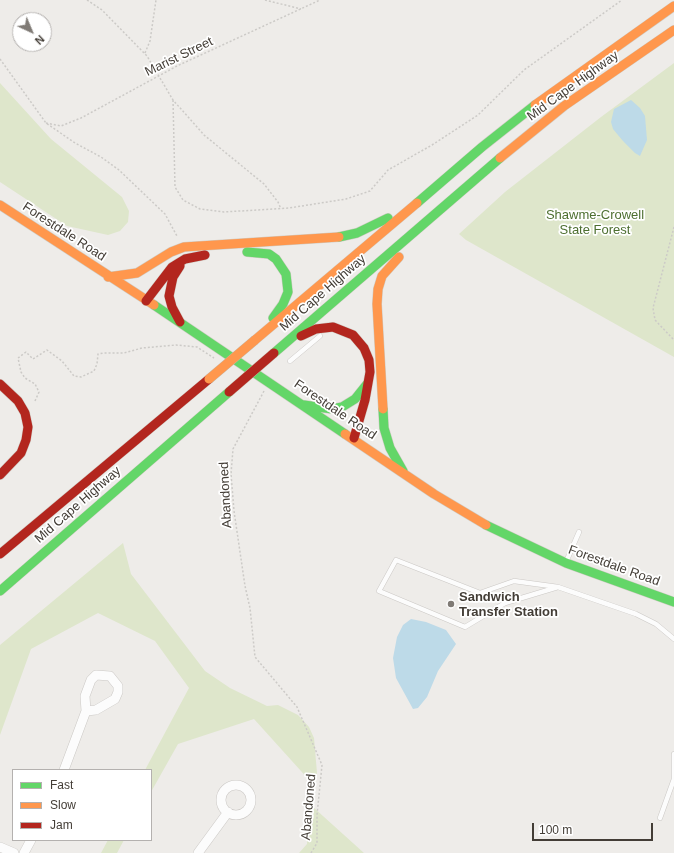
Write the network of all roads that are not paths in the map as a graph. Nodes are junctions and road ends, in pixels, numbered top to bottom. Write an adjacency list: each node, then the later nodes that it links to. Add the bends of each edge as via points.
1 (674, 6): 4 (main road, Mid Cape Highway, via 566,82)
2 (674, 30): 3 (main road, Mid Cape Highway, via 564,106)
3 (486, 166): 16 (main road, Mid Cape Highway); 20 (main road, via 382,276 377,296)
4 (422, 198): 6 (main road, via 378,224 345,236 184,247); 15 (main road, Mid Cape Highway)
5 (0, 205): 8 (main road, Forestdale Road)
6 (161, 259): 8 (main road, via 137,273); 9 (main road)
7 (185, 259): 12 (main road, via 168,271); 13 (main road, via 173,277 170,289 170,302); 15 (main road, via 204,255 259,252 276,259 286,274 288,292 283,304)
8 (108, 276): 11 (main road, Forestdale Road)
9 (149, 276)
10 (143, 286): 11 (main road)
11 (137, 295): 12 (main road, Forestdale Road)
12 (146, 301): 13 (main road, Forestdale Road)
13 (180, 322): 21 (main road, Forestdale Road)
14 (333, 327): 16 (main road, via 310,332); 17 (lane); 18 (main road, via 348,332 361,342 369,360)
15 (256, 340): 27 (main road, Mid Cape Highway, bridge)
16 (274, 353): 30 (main road, Mid Cape Highway, bridge)
17 (290, 361)
18 (369, 378): 21 (main road, via 360,394 346,405 332,409); 23 (main road)
19 (0, 384): 25 (main road, via 18,401 28,427 20,453)
20 (382, 386): 22 (main road); 24 (main road, via 385,434)
21 (304, 405): 23 (main road, Forestdale Road)
22 (375, 418)
23 (359, 439): 24 (main road, Forestdale Road)
24 (403, 471): 28 (main road, Forestdale Road, via 434,494 489,527)
25 (0, 475)
26 (579, 532): 28 (lane)
27 (0, 554)
28 (566, 563): 31 (main road, Forestdale Road)
29 (558, 587): 29 (lane, via 514,581 480,593 396,560 379,591 465,627 505,603); 32 (lane, via 636,614 656,624)
30 (0, 591)
31 (674, 602)
32 (674, 638)
33 (86, 711): 35 (street)
34 (674, 754): 37 (lane, via 674,779)
35 (64, 769)
36 (228, 812): 42 (street)
37 (660, 818)
38 (30, 841): 41 (street)
39 (0, 847): 40 (street)
40 (14, 853)
41 (24, 853)
42 (198, 853)

